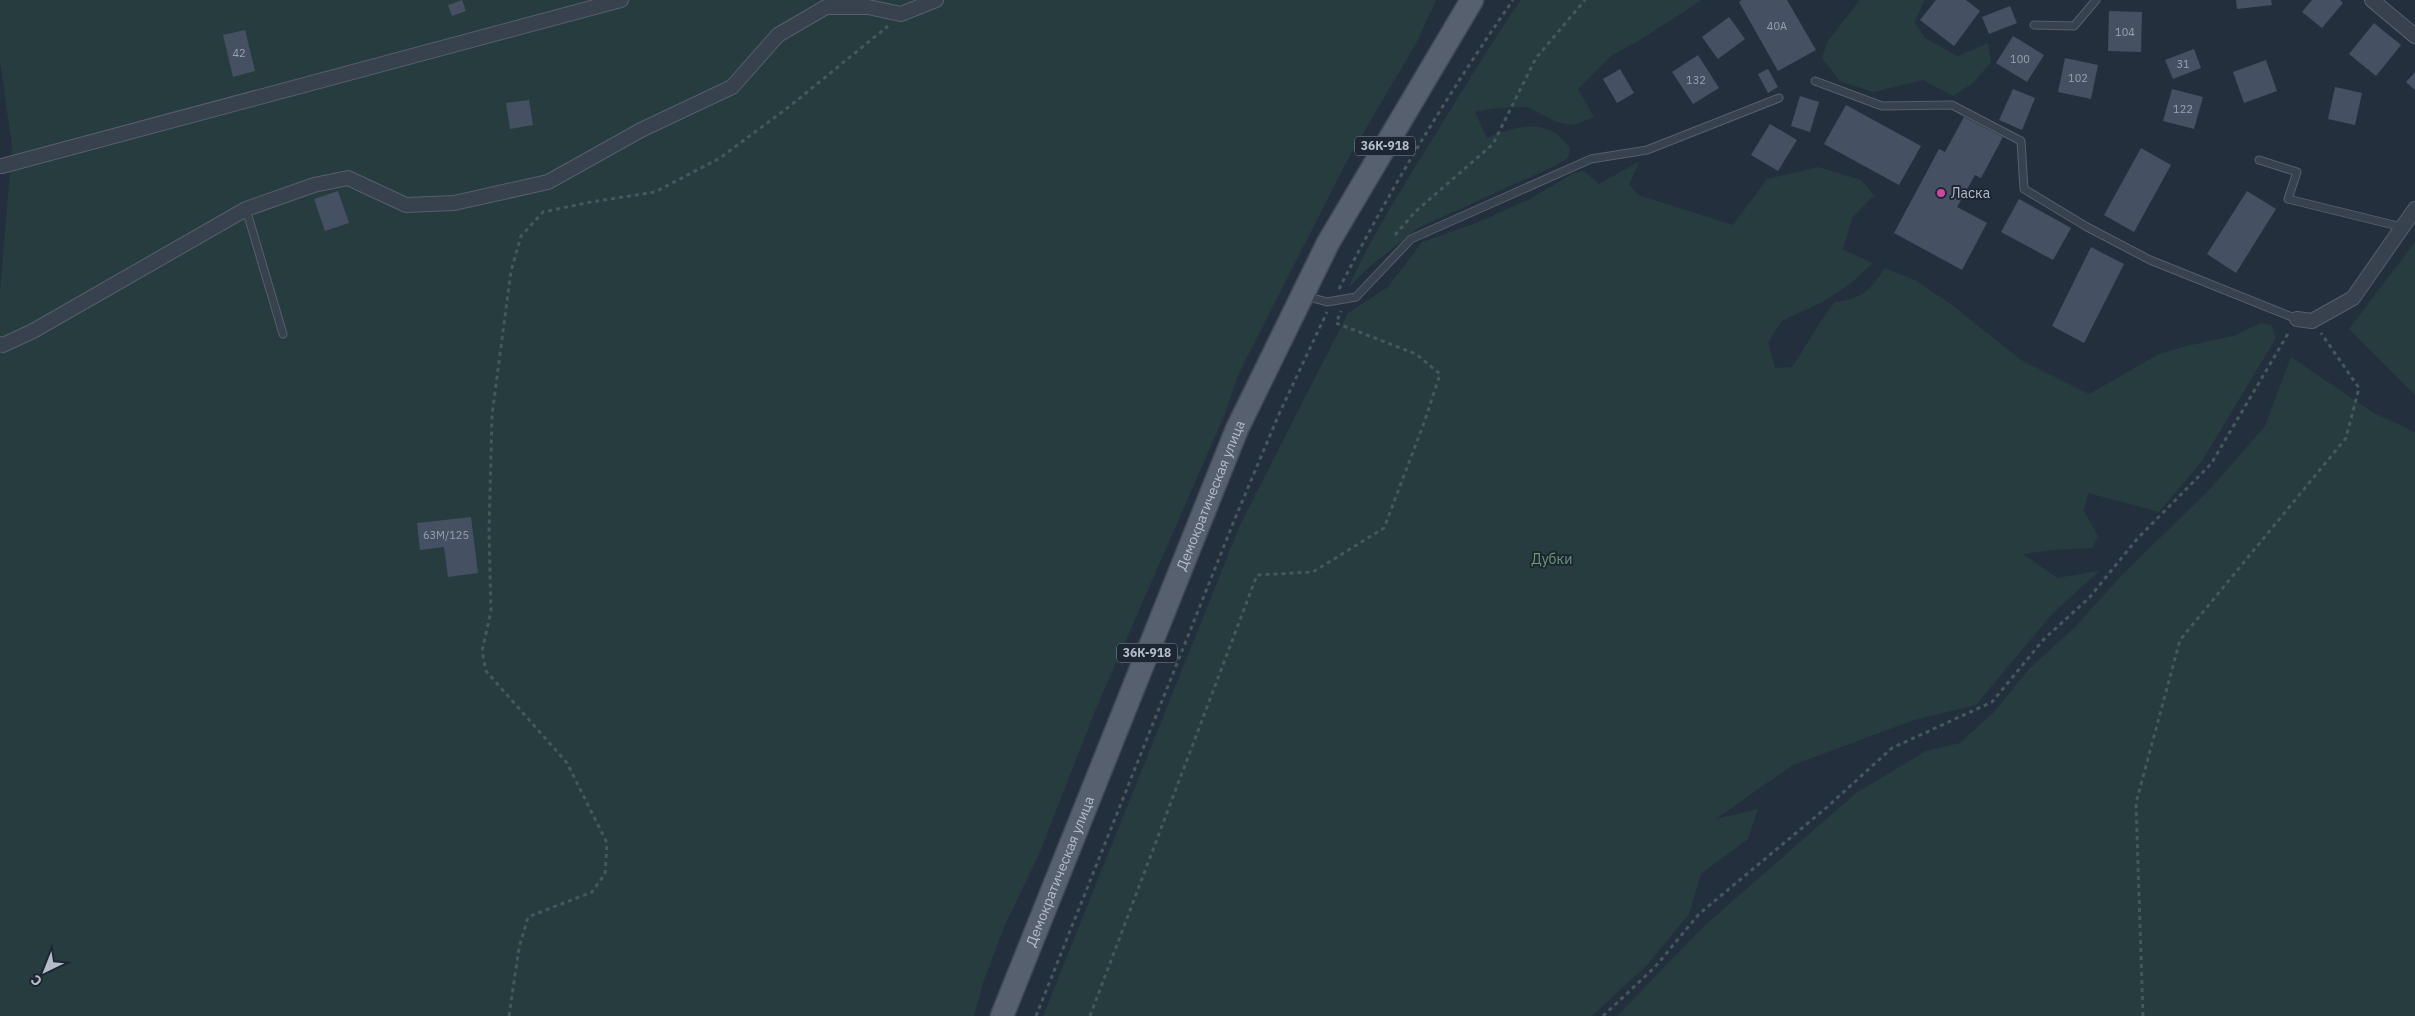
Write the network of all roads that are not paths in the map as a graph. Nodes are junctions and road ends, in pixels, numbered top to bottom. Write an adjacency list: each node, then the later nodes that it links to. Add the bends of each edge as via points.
1 (621, 0): 11 (street)
2 (936, 0): 12 (street, via 901,14 868,7 826,7 778,35 732,87 641,130 548,182 454,203 406,205 348,178 314,185)
3 (1472, 0): 15 (main road, Демократическая улица / 36К-918, via 1328,243)
4 (2096, 0): 6 (lane, via 2074,26)
5 (2372, 0): 7 (street)
6 (2034, 25)
7 (2415, 36)
8 (1815, 81): 16 (lane, via 1882,106 1952,105 2021,141 2024,189 2150,260)
9 (1779, 98): 15 (lane, via 1647,150 1591,159 1411,239 1356,296 1327,302)
10 (2259, 160): 14 (lane, via 2297,172 2288,199)
11 (1, 167)
12 (246, 209): 17 (lane); 18 (street, via 33,331)
13 (2415, 209): 14 (street)
14 (2402, 227): 16 (street, via 2353,298 2312,321)
15 (1301, 295): 19 (main road, Демократическая улица / 36К-918, via 1237,429)
16 (2297, 318)
17 (284, 334)
18 (0, 344)
19 (1002, 1016)

